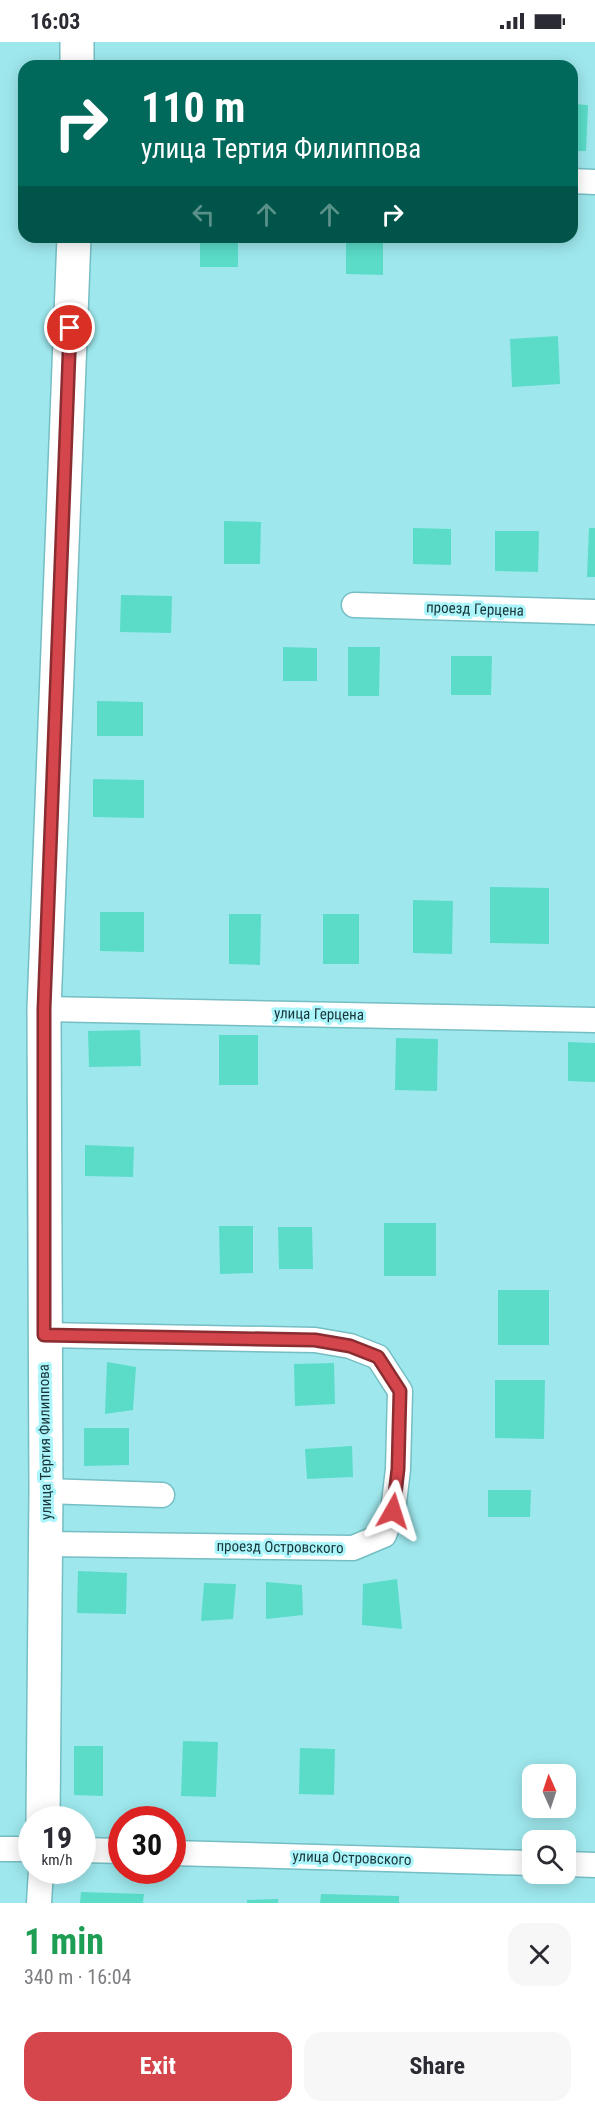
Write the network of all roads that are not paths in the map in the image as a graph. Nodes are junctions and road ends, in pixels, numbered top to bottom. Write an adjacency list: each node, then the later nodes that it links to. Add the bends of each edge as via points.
1 (77, 42): 2 (street)
2 (77, 60)
3 (578, 181): 4 (street)
4 (595, 182)
5 (74, 243): 8 (street, улица Тертия Филиппова)
6 (354, 605): 7 (street, проезд Герцена)
7 (595, 612)
8 (44, 1009): 9 (street, улица Герцена); 10 (street, улица Тертия Филиппова)
9 (595, 1020)
10 (44, 1335): 11 (street, улица Тертия Филиппова); 13 (street, проезд Островского, via 315,1340 350,1346 378,1357 400,1391 398,1469 393,1511 384,1535 353,1548)
11 (46, 1491): 12 (street); 13 (street, улица Тертия Филиппова)
12 (162, 1495)
13 (46, 1544): 14 (street, улица Тертия Филиппова)
14 (43, 1806)
15 (0, 1849): 16 (street)
16 (18, 1849)
17 (186, 1853): 18 (street, улица Островского)
18 (522, 1863)
19 (576, 1864): 20 (street)
20 (595, 1865)
21 (40, 1884): 22 (street)
22 (39, 1903)

